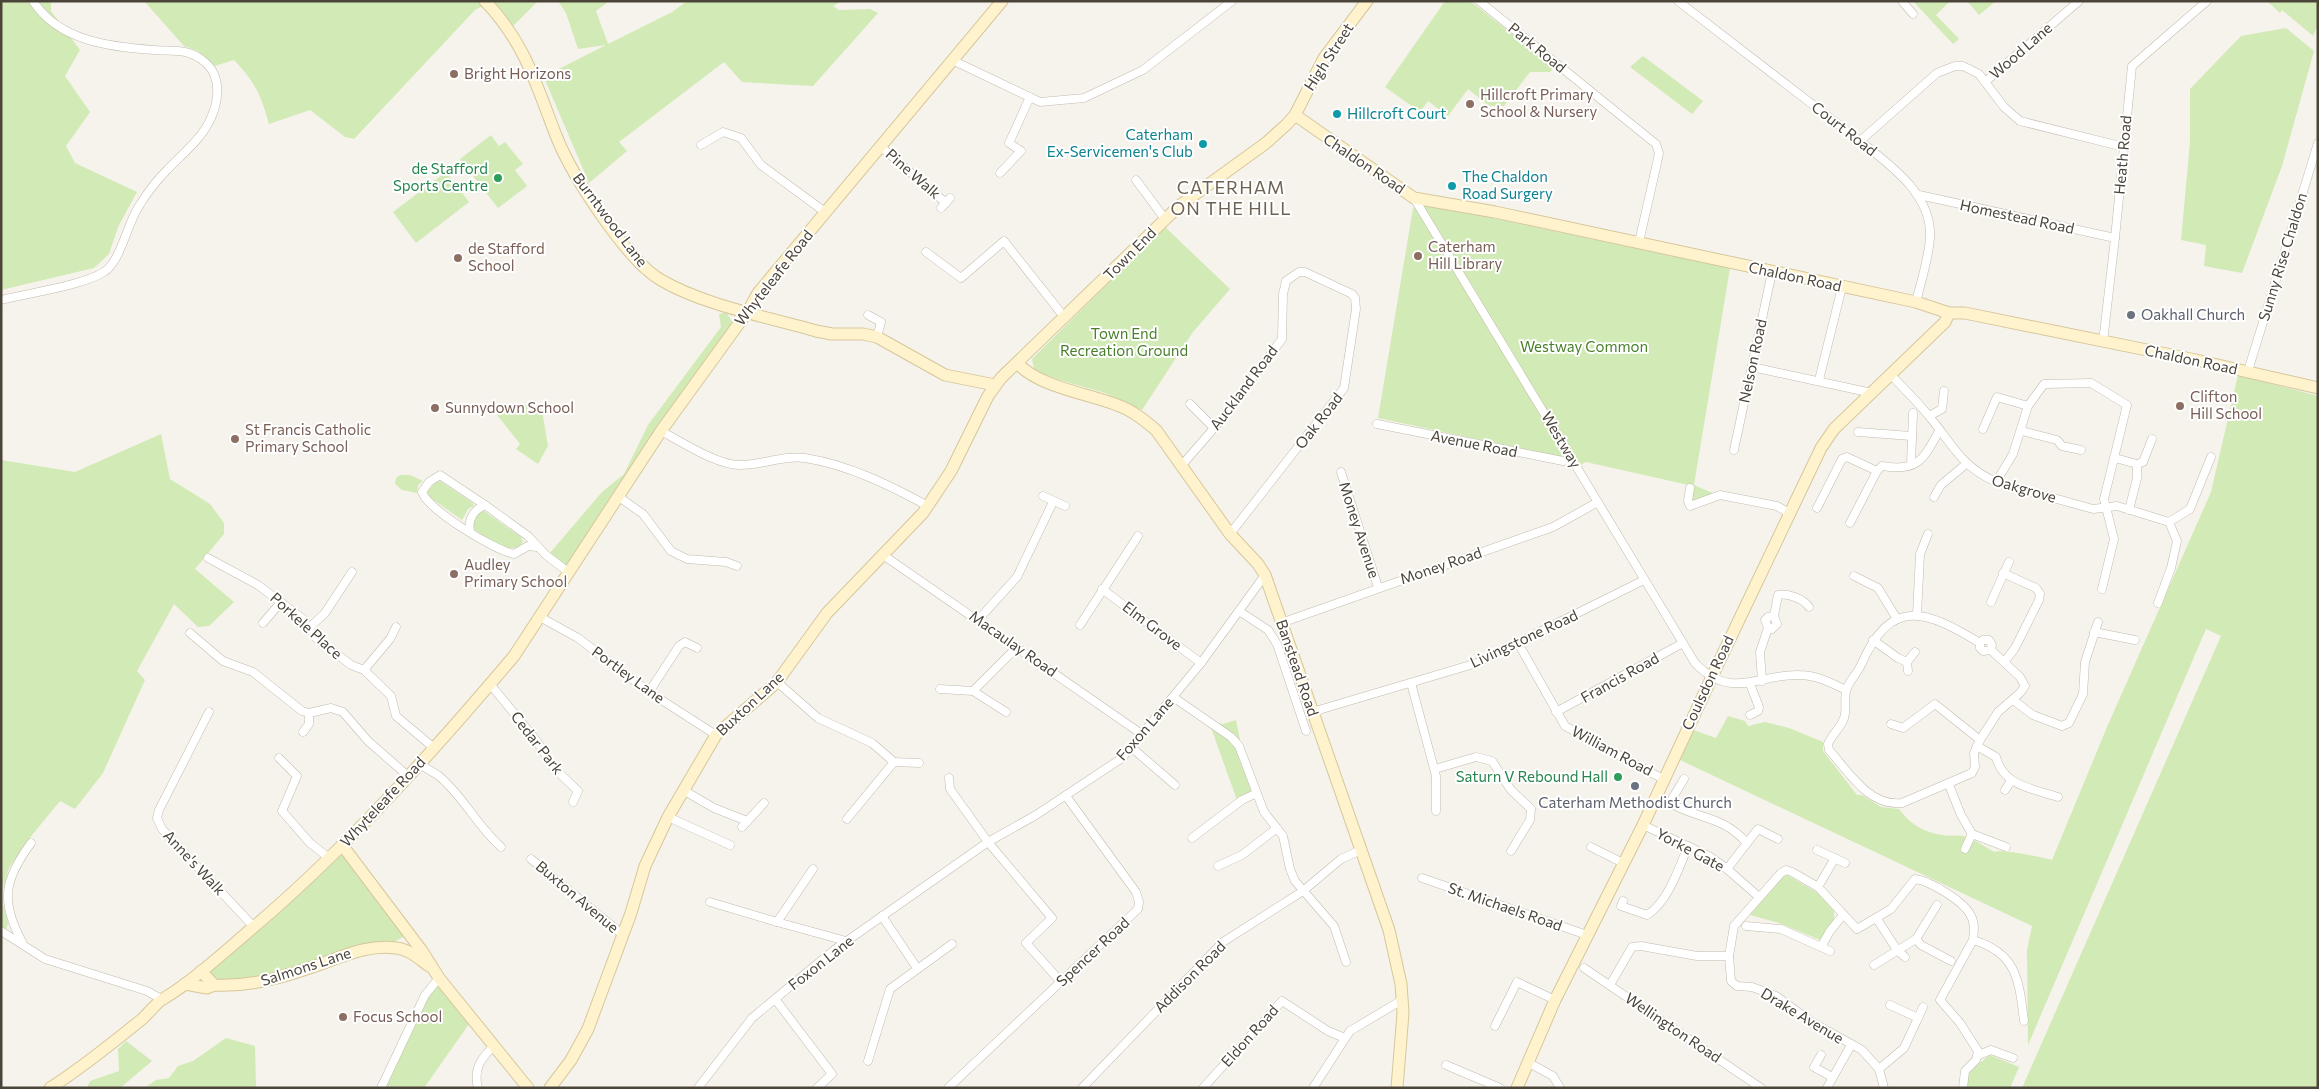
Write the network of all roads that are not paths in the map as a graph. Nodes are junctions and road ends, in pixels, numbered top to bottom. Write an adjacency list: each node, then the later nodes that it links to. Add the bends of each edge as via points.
1 (33, 1): 34 (street, via 50,22 84,39 185,52 198,57 214,75 217,97 204,132 160,178 134,213 113,264 103,272 78,282)
2 (485, 1): 36 (street, Burntwood Lane, via 526,56 556,137 576,178 625,245 659,280 704,299)
3 (1002, 1): 12 (street, Whyteleafe Road)
4 (1232, 1): 14 (street, via 1143,70 1084,98 1040,102)
5 (1366, 1): 15 (street, High Street, via 1324,58)
6 (1479, 1): 29 (street, Park Road, via 1656,144 1659,153)
7 (1678, 1): 16 (street, Court Road)
8 (1902, 1): 11 (street)
9 (2079, 1): 13 (street, Wood Lane)
10 (2206, 1): 20 (street, Heath Road, via 2132,66)
11 (1913, 14)
12 (952, 60): 14 (street); 19 (street, Whyteleafe Road)
13 (1985, 82): 16 (street, via 1964,66 1937,73); 20 (street, via 2020,122)
14 (1030, 97): 21 (street, via 1008,143 1020,151)
15 (1295, 115): 24 (street, Chaldon Road); 27 (street, Town End, via 1266,143)
16 (1860, 141): 23 (street, Court Road)
17 (2318, 143): 44 (street, Sunny Rise Chaldon)
18 (701, 145): 26 (street, via 723,132 741,138 761,165)
19 (880, 146): 25 (street, Pine Walk); 26 (street, Whyteleafe Road)
20 (2124, 147): 28 (street, Heath Road)
21 (1000, 173)
22 (1136, 180): 27 (street)
23 (1919, 195): 28 (street, Homestead Road); 35 (street, Court Road, via 1929,225 1930,240)
24 (1414, 198): 29 (street, Chaldon Road); 68 (street, Westway)
25 (946, 203)
26 (825, 212): 36 (street, Whyteleafe Road, via 758,293)
27 (1165, 219): 39 (street, Town End)
28 (2115, 238): 41 (street, Heath Road)
29 (1639, 242): 31 (street, Chaldon Road)
30 (926, 252): 39 (street, via 960,278 1004,241)
31 (1772, 272): 32 (street, Chaldon Road); 43 (street, Nelson Road)
32 (1842, 287): 35 (street, Chaldon Road); 46 (street)
33 (1347, 291): 56 (street, Auckland Road, via 1305,272 1299,272 1286,281 1282,339); 92 (street, Oak Road, via 1356,302 1344,388)
34 (1, 300)
35 (1916, 302): 37 (street, Chaldon Road)
36 (748, 311): 40 (street, Burntwood Lane, via 816,331); 59 (street, Whyteleafe Road)
37 (1949, 313): 41 (street, Chaldon Road, via 1965,313); 45 (street, Coulsdon Road, via 1945,322)
38 (868, 315): 40 (street, via 881,322)
39 (1065, 318): 42 (street, Town End)
40 (877, 337): 47 (street, Burntwood Lane, via 946,375)
41 (2102, 342): 44 (street, Chaldon Road)
42 (1017, 363): 47 (street, Buxton Lane); 72 (street, Banstead Road, via 1040,380 1119,406 1141,417 1156,430)
43 (1752, 368): 46 (street); 64 (street, Nelson Road)
44 (2248, 371): 48 (street, Chaldon Road)
45 (1891, 375): 50 (street, Coulsdon Road); 54 (street, Oakgrove)
46 (1819, 380): 50 (street)
47 (995, 385): 83 (street, Buxton Lane, via 951,471)
48 (2318, 388)
49 (1944, 392): 54 (street, via 1942,409)
50 (1872, 393): 88 (street, Coulsdon Road, via 1828,438)
51 (1190, 404): 56 (street)
52 (2028, 406): 57 (street, via 1997,397); 61 (street); 67 (street, via 2044,384 2091,383 2127,405)
53 (1913, 413): 62 (street)
54 (1930, 416): 58 (street, Oakgrove)
55 (1376, 424): 68 (street, Avenue Road, via 1563,461)
56 (1214, 428): 72 (street, Auckland Road)
57 (1983, 428)
58 (1939, 431): 69 (street, via 1924,458); 70 (street, Oakgrove)
59 (661, 432): 78 (street, Whyteleafe Road); 83 (street, via 729,465 802,457 824,462 867,476)
60 (1858, 432): 62 (street)
61 (2022, 432): 65 (street, via 2058,440 2062,446); 75 (street)
62 (1911, 436): 69 (street)
63 (2152, 439): 71 (street, via 2146,458)
64 (1734, 450)
65 (2081, 450)
66 (2210, 457): 89 (street, via 2190,509)
67 (2115, 458): 71 (street); 85 (street, via 2104,499)
68 (1572, 459): 81 (street, Westway)
69 (1911, 464): 73 (street, via 1901,469 1882,466)
70 (1966, 464): 75 (street, Oakgrove); 79 (street, via 1940,485)
71 (2137, 464): 87 (street)
72 (1182, 465): 92 (street, Banstead Road)
73 (1877, 471): 86 (street, via 1847,456 1839,464); 90 (street)
74 (1341, 472): 106 (street, Money Avenue)
75 (1996, 482): 85 (street, Oakgrove, via 2093,509)
76 (1690, 488): 88 (street, via 1688,508 1720,496 1777,506)
77 (1043, 496): 80 (street)
78 (619, 497): 99 (street, via 643,514 671,551 687,559); 101 (street, Whyteleafe Road)
79 (1934, 497)
80 (1053, 502): 84 (street); 117 (street, via 1017,577)
81 (1598, 502): 105 (street, Westway); 106 (street, Money Road, via 1552,527)
82 (485, 505): 91 (street, via 471,518 468,524); 91 (street, via 440,475 424,486 424,500); 95 (street, via 528,536)
83 (928, 506): 96 (street, Buxton Lane)
84 (1065, 506)
85 (2106, 507): 87 (street, Oakgrove); 108 (street, via 2114,539)
86 (1817, 508)
87 (2129, 510): 89 (street, Oakgrove)
88 (1789, 513): 138 (street, Coulsdon Road)
89 (2169, 522): 111 (street, via 2177,541)
90 (1850, 523)
91 (470, 532): 95 (street, via 506,553 514,554 528,546)
92 (1230, 534): 103 (street, Banstead Road)
93 (1928, 534): 114 (street, via 1920,554)
94 (1138, 536): 107 (street)
95 (537, 547): 101 (street)
96 (883, 554): 117 (street, Macaulay Road); 140 (street, Buxton Lane, via 827,613)
97 (208, 558): 109 (street, Porkele Place, via 258,585)
98 (2008, 562): 102 (street)
99 (737, 566)
100 (352, 572): 123 (street, via 325,613)
101 (568, 572): 115 (street, Whyteleafe Road)
102 (2003, 572): 110 (street); 133 (street, via 2036,588 2040,594 2023,634)
103 (1265, 574): 113 (street, Foxon Lane); 120 (street, Banstead Road)
104 (1854, 576): 116 (street, via 1866,577 1882,593)
105 (1644, 580): 128 (street, Livingstone Road); 129 (street, Westway)
106 (1378, 587): 120 (street, Money Road)
107 (1102, 589): 121 (street); 135 (street, Elm Grove)
108 (2102, 589)
109 (281, 602): 119 (street); 123 (street, Porkele Place, via 303,619)
110 (1991, 602)
111 (2158, 603)
112 (1809, 608): 139 (street, via 1805,602 1778,595 1774,616 1777,624 1768,628 1760,652)
113 (1240, 611): 135 (street, Foxon Lane); 157 (street, via 1268,630 1277,644)
114 (1917, 615): 116 (street); 133 (street, via 1954,628 1980,643 1983,651 1991,650)
115 (540, 617): 142 (street, Whyteleafe Road); 147 (street, Portley Lane, via 578,638)
116 (1897, 619): 126 (street)
117 (978, 620): 130 (street, Macaulay Road)
118 (2098, 622): 124 (street)
119 (263, 623)
120 (1281, 623): 152 (street, Banstead Road)
121 (1080, 624)
122 (396, 627): 136 (street)
123 (309, 628): 136 (street, Porkele Place, via 316,638 351,665)
124 (2094, 632): 127 (street); 149 (street, via 2085,662 2083,694 2069,723 2062,726 2033,716)
125 (190, 633): 154 (street, via 223,661 254,672 294,706)
126 (1873, 640): 134 (street); 146 (street)
127 (2135, 640)
128 (1518, 643): 141 (street, Livingstone Road, via 1478,663); 153 (street, William Road)
129 (1683, 643): 138 (street, Westway, via 1696,663); 153 (street, Francis Road)
130 (1017, 647): 145 (street); 159 (street, Macaulay Road)
131 (697, 648): 147 (street, via 685,642 679,646)
132 (1915, 652): 134 (street)
133 (2005, 661): 149 (street, via 2025,686)
134 (1907, 662): 137 (street)
135 (1201, 663): 148 (street, Foxon Lane)
136 (364, 670): 162 (street, Porkele Place, via 391,696 396,716)
137 (1908, 671)
138 (1714, 676): 143 (street, Westway, via 1732,685); 171 (street, Coulsdon Road)
139 (1762, 681): 143 (street, Westway); 146 (street, Westway, via 1797,675 1815,676)
140 (777, 682): 160 (street, Buxton Lane); 165 (street, via 818,718 872,743)
141 (1411, 683): 152 (street, Livingstone Road); 168 (street)
142 (490, 684): 162 (street, Whyteleafe Road); 181 (street, Cedar Park, via 536,740 554,768 578,791)
143 (1750, 684): 155 (street, via 1759,708)
144 (940, 689): 145 (street)
145 (973, 690): 151 (street)
146 (1846, 690): 175 (street, via 1844,718 1828,744 1829,750 1869,795 1892,804 1902,803)
147 (649, 692): 160 (street, Portley Lane)
148 (1173, 697): 159 (street, Foxon Lane); 178 (street, via 1231,737 1243,754)
149 (2013, 700): 161 (street, via 1998,712)
150 (209, 712): 224 (street, Anne's Walk, via 157,818 162,829)
151 (1006, 712)
152 (1312, 712): 201 (street, Banstead Road)
153 (1556, 712): 171 (street, William Road, via 1565,726)
154 (309, 713): 158 (street, via 309,724); 169 (street, via 331,708 343,712)
155 (1750, 715)
156 (1891, 724): 161 (street, via 1903,728 1935,704)
157 (1306, 731)
158 (303, 732)
159 (1143, 734): 163 (street, Foxon Lane)
160 (716, 735): 176 (street, Buxton Lane)
161 (1979, 743): 173 (street, via 1996,757 1998,766); 175 (street, via 1972,773)
162 (434, 748): 166 (street, Whyteleafe Road)
163 (1132, 748): 174 (street); 179 (street, Foxon Lane, via 1113,766)
164 (279, 758): 204 (street, via 297,776 282,810 310,843)
165 (894, 762): 167 (street); 185 (street)
166 (419, 764): 169 (street, Whyteleafe Road); 197 (street, via 440,777)
167 (919, 764)
168 (1435, 769): 183 (street); 203 (street, via 1476,756 1492,761 1511,790 1531,809 1530,820)
169 (408, 776): 194 (street, Whyteleafe Road)
170 (949, 778): 191 (street, via 950,789)
171 (1663, 779): 186 (street, Coulsdon Road)
172 (1684, 779): 193 (street, via 1672,799 1674,805 1723,822)
173 (2011, 781): 177 (street); 180 (street)
174 (1175, 784)
175 (1948, 784): 188 (street)
176 (683, 790): 182 (street, via 745,824); 184 (street, Buxton Lane)
177 (2005, 790)
178 (1257, 793): 187 (street, via 1264,812); 189 (street, via 1242,800)
179 (1066, 796): 191 (street, Foxon Lane); 247 (street, Spencer Road, via 1136,892 1139,902 1132,916)
180 (2058, 797)
181 (573, 802)
182 (764, 803)
183 (1436, 811)
184 (668, 817): 195 (street); 227 (street, Buxton Lane, via 645,866)
185 (847, 819)
186 (1643, 825): 196 (street, Yorke Gate); 208 (street, Coulsdon Road)
187 (1277, 828): 209 (street, via 1242,855); 214 (street, via 1286,845 1290,869)
188 (1972, 834): 199 (street); 200 (street)
189 (1192, 838)
190 (1778, 839): 193 (street, via 1758,829)
191 (988, 842): 220 (street, Foxon Lane); 247 (street, via 1052,918 1026,943)
192 (31, 843): 233 (street, via 12,869 4,896 14,930)
193 (1747, 843): 210 (street)
194 (342, 845): 204 (street, Whyteleafe Road); 225 (street)
195 (730, 845)
196 (1688, 846): 210 (street, Yorke Gate); 216 (street, via 1671,884 1654,911 1647,915 1621,906)
197 (501, 847)
198 (1591, 847): 208 (street)
199 (2006, 848)
200 (1965, 849)
201 (1361, 850): 214 (street, Addison Road, via 1341,859); 253 (street, Banstead Road, via 1389,930)
202 (1817, 850): 205 (street)
203 (1510, 851)
204 (329, 858): 224 (street, Whyteleafe Road)
205 (1835, 858): 207 (street); 213 (street)
206 (531, 859): 227 (street, Buxton Avenue)
207 (1845, 863)
208 (1623, 864): 228 (street, Coulsdon Road)
209 (1218, 866)
210 (1727, 868): 215 (street, Yorke Gate)
211 (813, 869): 222 (street)
212 (1422, 878): 228 (street, St. Michaels Road)
213 (1818, 887): 215 (street, Drake Avenue, via 1786,870); 219 (street)
214 (1303, 891): 241 (street, via 1334,926); 279 (street, Addison Road, via 1223,942)
215 (1759, 897): 238 (street, Drake Avenue, via 1734,926)
216 (1623, 901)
217 (710, 902): 222 (street)
218 (1937, 905): 229 (street)
219 (1843, 915): 221 (street, via 1857,929); 234 (street)
220 (882, 916): 231 (street, Foxon Lane); 243 (street)
221 (1877, 919): 230 (street, via 1891,909 1909,883 1920,880 1964,906 1971,916); 236 (street)
222 (777, 922): 231 (street)
223 (1746, 926): 234 (street, via 1782,929)
224 (254, 927): 245 (street, Whyteleafe Road)
225 (408, 933): 235 (street); 246 (street)
226 (2, 934): 233 (street)
227 (623, 935): 276 (street, Buxton Lane, via 588,1029 568,1065)
228 (1587, 935): 254 (street, Coulsdon Road)
229 (1916, 939): 236 (street); 240 (street)
230 (1973, 940): 258 (street, via 1991,945 2014,971); 264 (street, via 1940,1000 1960,1023)
231 (846, 941): 252 (street, Foxon Lane)
232 (952, 944): 243 (street)
233 (24, 946): 251 (street, via 45,958 147,991)
234 (1821, 946): 237 (street)
235 (397, 948): 246 (street, via 407,951); 249 (street, Salmons Lane, via 380,946 355,951 287,976 258,982)
236 (1897, 950): 239 (street); 242 (street)
237 (1830, 951)
238 (1729, 956): 250 (street, via 1697,956 1632,947); 261 (street, Drake Avenue, via 1734,985 1765,990)
239 (1905, 957)
240 (1951, 961)
241 (1346, 962)
242 (1874, 964)
243 (917, 968): 266 (street, via 890,989)
244 (1584, 968): 250 (street, Wellington Road)
245 (201, 971): 248 (street, Whyteleafe Road); 249 (street)
246 (436, 973): 262 (street); 273 (street)
247 (1061, 982): 271 (street, Spencer Road)
248 (185, 984): 249 (street, Salmons Lane, via 207,988); 251 (street, Whyteleafe Road)
249 (214, 985)
250 (1610, 985): 286 (street, Wellington Road)
251 (162, 999): 272 (street, Whyteleafe Road, via 144,1018)
252 (775, 999): 277 (street, Foxon Lane, via 752,1018); 278 (street, via 832,1074)
253 (1402, 1000): 260 (street, via 1357,1025); 282 (street, Banstead Road)
254 (1555, 1000): 259 (street, via 1517,982); 267 (street, Coulsdon Road)
255 (1890, 1005): 257 (street)
256 (1923, 1007): 257 (street)
257 (1918, 1018): 269 (street, via 1904,1048)
258 (2024, 1021)
259 (1495, 1026)
260 (1345, 1038): 280 (street, Eldon Road, via 1328,1031 1282,1000); 281 (street)
261 (1851, 1045): 269 (street, Drake Avenue, via 1871,1057); 270 (street)
262 (494, 1046): 274 (street, via 478,1065); 275 (street)
263 (1821, 1055): 270 (street, via 1814,1067)
264 (1979, 1055): 265 (street, via 1991,1050); 289 (street, via 1966,1071)
265 (2013, 1058)
266 (868, 1062)
267 (1528, 1064): 284 (street, Coulsdon Road); 285 (street, via 1553,1076)
268 (1446, 1065): 283 (street)
269 (1880, 1069): 288 (street)
270 (1832, 1077): 287 (street)
271 (953, 1086)
272 (50, 1088)
273 (381, 1088)
274 (478, 1088)
275 (528, 1088)
276 (550, 1088)
277 (698, 1088)
278 (817, 1088)
279 (1082, 1088)
280 (1203, 1088)
281 (1313, 1088)
282 (1397, 1088)
283 (1500, 1088)
284 (1517, 1088)
285 (1560, 1088)
286 (1761, 1088)
287 (1827, 1088)
288 (1884, 1088)
289 (1963, 1088)

